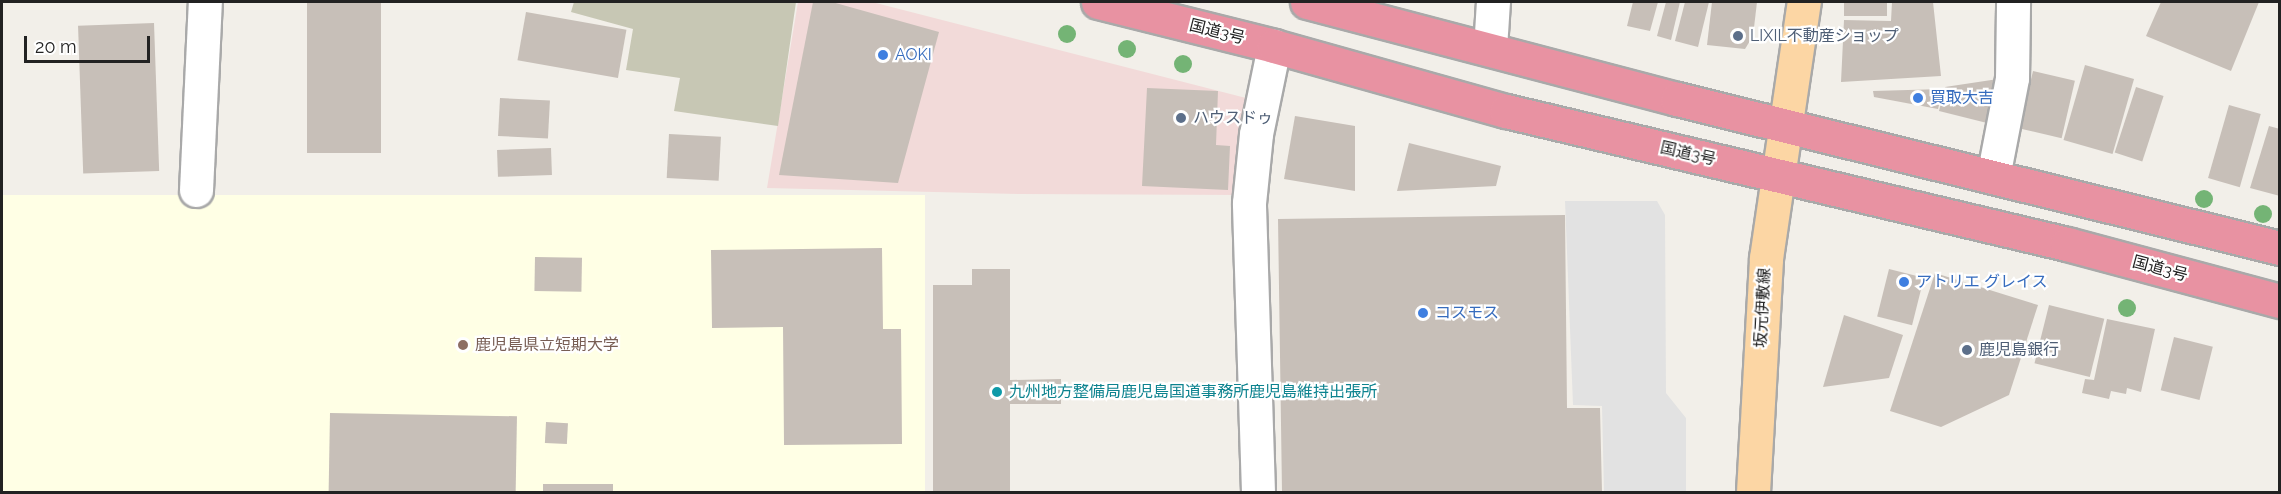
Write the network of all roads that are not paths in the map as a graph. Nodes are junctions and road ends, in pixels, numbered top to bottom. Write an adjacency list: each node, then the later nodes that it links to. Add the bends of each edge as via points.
1 (205, 2): 12 (street)
2 (1098, 2): 7 (highway, 国道3号)
3 (1307, 2): 8 (highway)
4 (1493, 2): 8 (street)
5 (1803, 2): 9 (main road, 坂元伊敷線)
6 (2013, 2): 11 (street, via 2012,78)
7 (1274, 46): 10 (highway, 国道3号, via 1506,111); 15 (street, via 1256,134 1250,202)
8 (1490, 48): 9 (highway)
9 (1787, 126): 10 (main road, 坂元伊敷線); 11 (highway)
10 (1779, 176): 14 (highway, 国道3号, via 2067,244); 16 (main road, 坂元伊敷線, via 1766,258)
11 (1993, 177): 13 (highway)
12 (196, 190)
13 (2280, 248)
14 (2280, 301)
15 (1258, 492)
16 (1753, 492)

